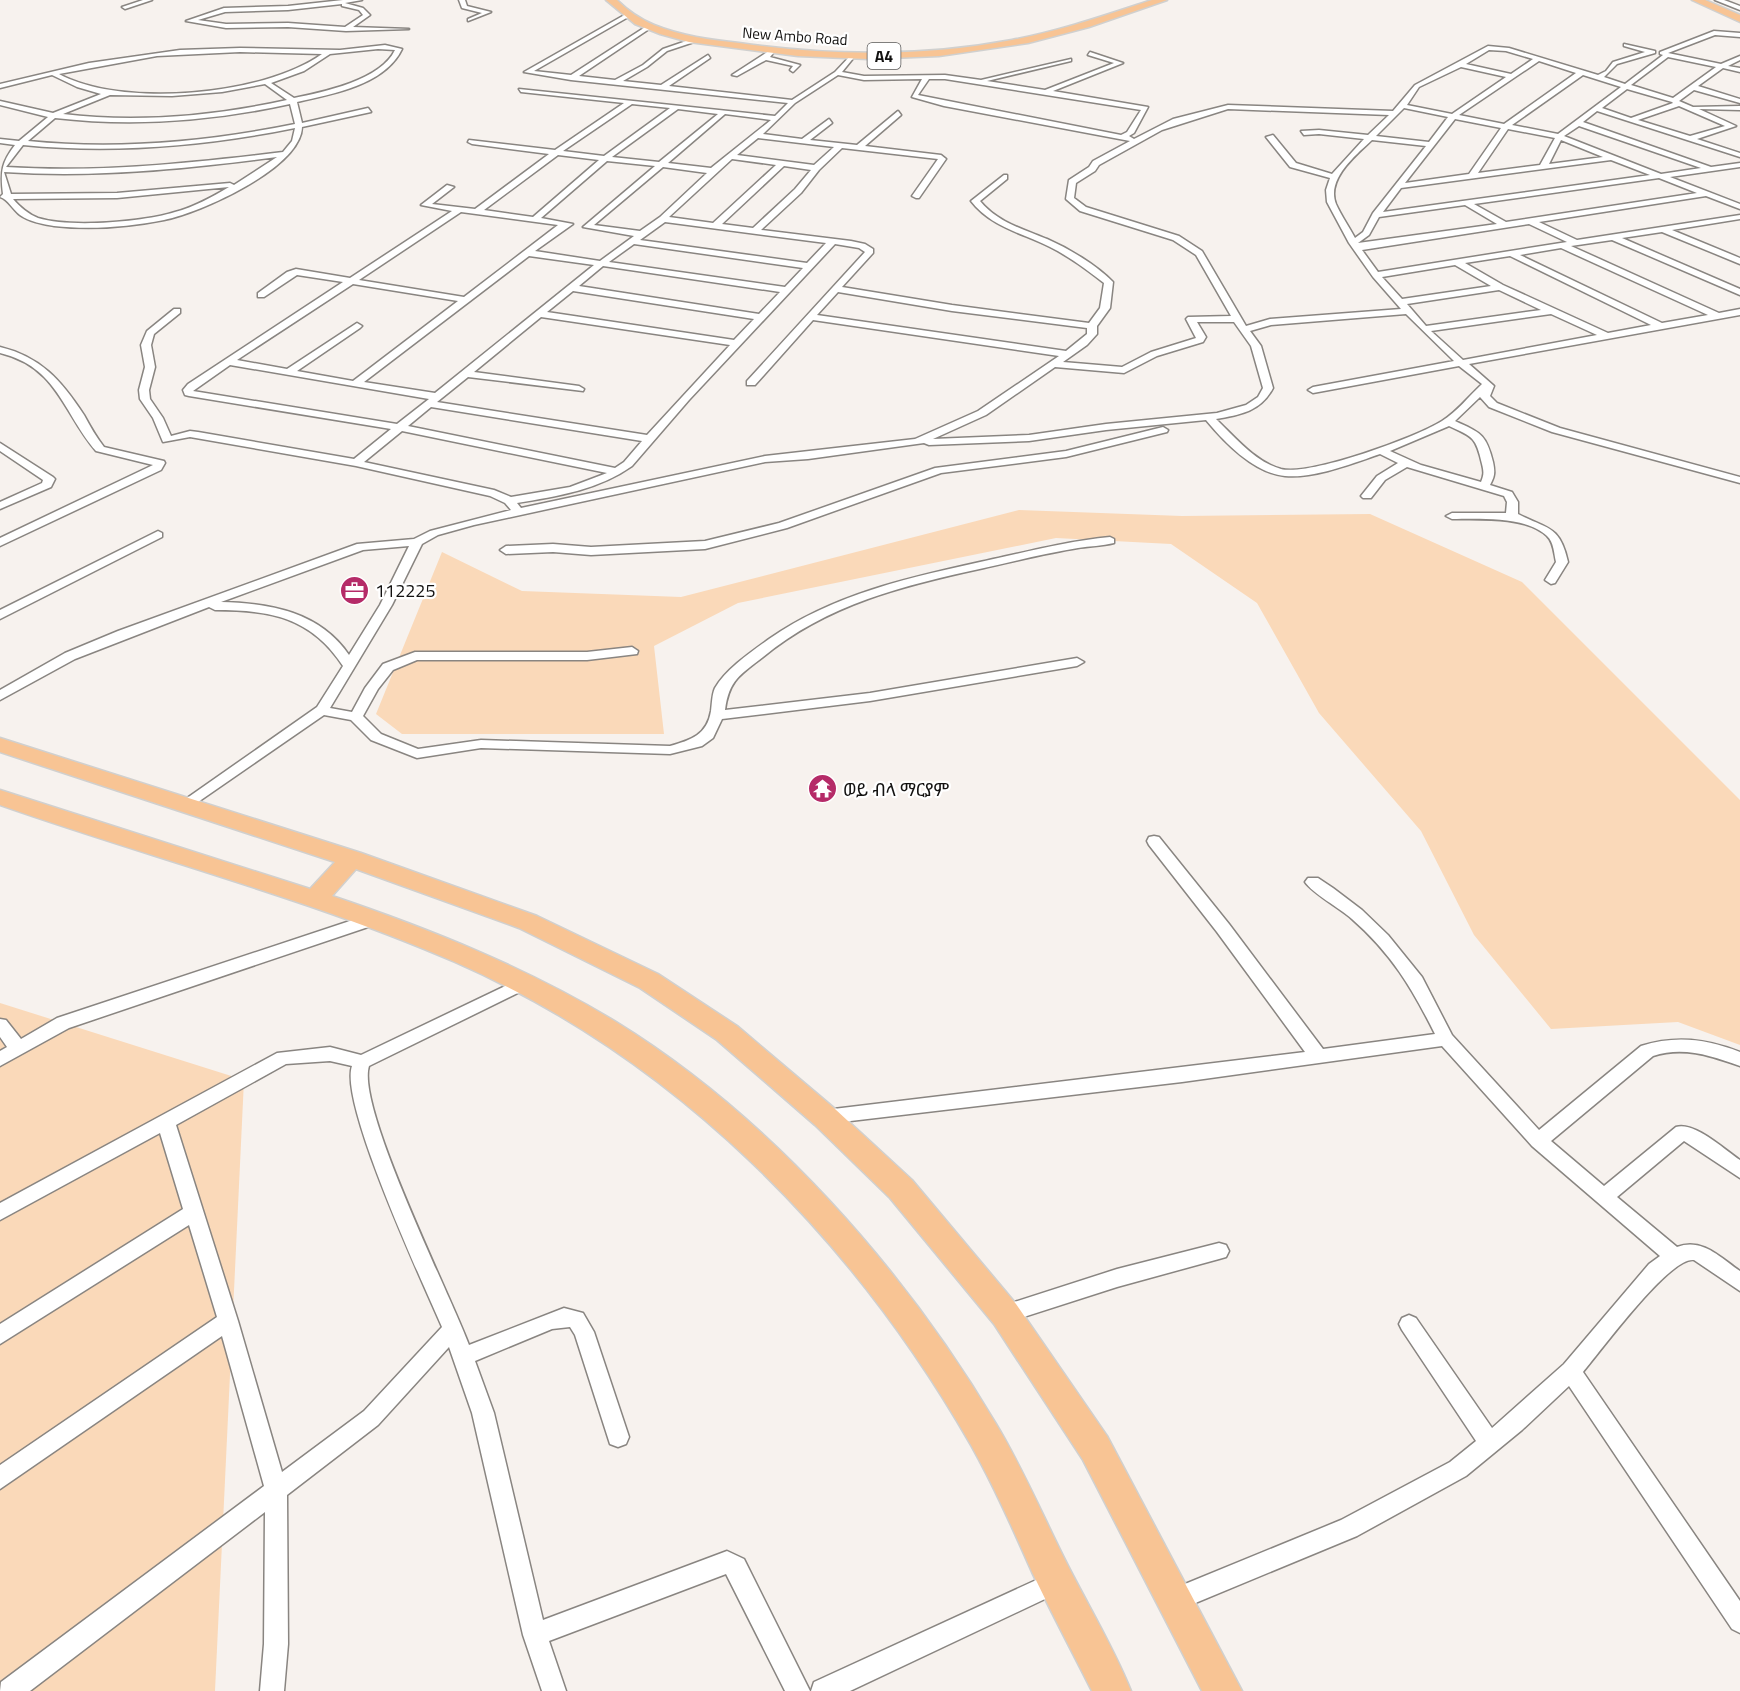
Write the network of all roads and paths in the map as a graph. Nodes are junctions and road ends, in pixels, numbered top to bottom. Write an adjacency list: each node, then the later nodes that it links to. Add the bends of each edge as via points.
1 (149, 0): 10 (street)
2 (323, 0): 9 (street)
3 (360, 0): 9 (street)
4 (462, 0): 14 (street, via 464,7 488,12)
5 (611, 0): 12 (main road, New Ambo Road / A4)
6 (1162, 0): 26 (main road, New Ambo Road / A4, via 1009,44 923,54)
7 (1697, 0): 13 (main road)
8 (1718, 0): 11 (street)
9 (338, 3): 16 (street, via 366,11 362,20); 16 (street, via 224,10 189,21 226,26)
10 (125, 7)
11 (1740, 8)
12 (628, 15): 15 (main road, New Ambo Road / A4); 45 (street, via 527,72)
13 (1740, 19)
14 (470, 20)
15 (650, 26): 19 (main road, New Ambo Road / A4); 45 (street)
16 (346, 29): 17 (street)
17 (406, 29)
18 (1740, 35): 24 (street, via 1714,33)
19 (695, 40): 25 (main road, New Ambo Road / A4); 48 (street, via 665,50)
20 (1626, 45): 24 (street)
21 (328, 52): 39 (street, via 180,52); 47 (street, via 306,68); 56 (street, via 399,49 392,62 372,75)
22 (1052, 54): 30 (street)
23 (1090, 54): 36 (street, via 1119,63)
24 (1660, 54): 33 (street); 44 (street, via 1615,63); 50 (street)
25 (769, 55): 26 (main road, New Ambo Road / A4); 35 (street, via 797,65); 41 (street)
26 (852, 56): 40 (street)
27 (708, 57): 52 (street)
28 (1539, 58): 32 (street, via 1493,47); 38 (street); 43 (street)
29 (1740, 58): 33 (street)
30 (1068, 60): 31 (street); 46 (street)
31 (1079, 64)
32 (1460, 65): 43 (street); 62 (street, via 1416,86)
33 (1722, 66): 37 (street); 51 (street)
34 (1090, 67): 36 (street)
35 (793, 70)
36 (1100, 70): 54 (street)
37 (1740, 70)
38 (1582, 72): 44 (street); 78 (street)
39 (53, 73): 49 (street); 55 (street, via 69,82)
40 (837, 74): 42 (street, via 864,78); 59 (street)
41 (735, 75)
42 (928, 76): 46 (street); 81 (street, via 914,96)
43 (1511, 76): 71 (street)
44 (1599, 77): 50 (street)
45 (572, 78): 48 (street)
46 (976, 81): 54 (street)
47 (266, 82): 55 (street, via 194,92); 56 (street)
48 (614, 84): 52 (street)
49 (0, 86)
50 (1626, 86): 61 (street); 65 (street)
51 (1693, 87): 57 (street); 61 (street)
52 (661, 88): 59 (street)
53 (520, 90): 58 (street)
54 (1046, 92): 81 (street, via 1145,109 1129,134)
55 (109, 93): 70 (street)
56 (293, 101): 70 (street, via 234,112 147,120); 77 (street)
57 (1740, 101)
58 (631, 102): 63 (street); 94 (street)
59 (793, 102): 72 (street)
60 (0, 103): 70 (street)
61 (1681, 104): 64 (street); 73 (street); 76 (street)
62 (1402, 106): 69 (street); 71 (street)
63 (677, 107): 67 (street); 99 (street)
64 (1740, 108)
65 (1597, 109): 73 (street); 75 (street)
66 (368, 110): 77 (street)
67 (724, 112): 72 (street); 101 (street)
68 (898, 112): 93 (street)
69 (1395, 113): 84 (street); 86 (street, via 1234,107 1176,121)
70 (53, 116): 90 (street)
71 (1453, 116): 78 (street); 91 (street)
72 (777, 118): 80 (street)
73 (1631, 120): 85 (street)
74 (830, 121): 89 (street)
75 (1578, 123): 83 (street); 106 (street)
76 (1736, 124): 85 (street)
77 (300, 126): 90 (street, via 137,146); 95 (street, via 296,143)
78 (1506, 126): 83 (street); 111 (street)
79 (1304, 133): 84 (street)
80 (757, 136): 89 (street); 97 (street)
81 (1122, 137): 86 (street)
82 (1270, 137): 110 (street, via 1293,165)
83 (1559, 137): 98 (street); 103 (street)
84 (1369, 138): 91 (street); 110 (street)
85 (1689, 139): 96 (street)
86 (1134, 140): 164 (street, via 1072,182 1070,199 1083,209 1190,245 1205,263)
87 (0, 141): 90 (street)
88 (472, 142): 94 (street)
89 (803, 142): 92 (street)
90 (20, 144): 105 (street)
91 (1431, 144): 113 (street)
92 (840, 146): 93 (street); 104 (street)
93 (858, 148): 117 (street, via 941,158)
94 (555, 153): 99 (street); 121 (street)
95 (284, 154): 105 (street, via 136,169); 112 (street, via 269,168)
96 (1740, 155)
97 (730, 157): 100 (street); 107 (street)
98 (1612, 157): 103 (street); 108 (street)
99 (604, 159): 101 (street); 124 (street)
100 (783, 163): 104 (street); 128 (street)
101 (659, 165): 107 (street); 130 (street)
102 (1740, 165): 106 (street)
103 (1543, 167): 111 (street)
104 (816, 168): 132 (street, via 798,191)
105 (0, 169): 116 (street)
106 (1711, 169): 108 (street)
107 (713, 171): 125 (street)
108 (1660, 176): 115 (street); 118 (street)
109 (1004, 177): 166 (street, via 975,201 996,219 1060,249 1109,282 1106,308)
110 (1334, 177): 138 (street, via 1331,202)
111 (1471, 177): 113 (street)
112 (240, 184): 116 (street, via 134,194); 116 (street, via 178,214 142,221 85,224 39,222)
113 (1399, 186): 122 (street)
114 (450, 187): 120 (street, via 425,205)
115 (1706, 194): 119 (street); 126 (street)
116 (3, 196)
117 (916, 196)
118 (1468, 204): 122 (street); 129 (street)
119 (1740, 207)
120 (459, 210): 121 (street); 147 (street)
121 (476, 212): 124 (street)
122 (1376, 215): 138 (street)
123 (1740, 217): 131 (street)
124 (534, 219): 127 (street)
125 (663, 219): 128 (street); 133 (street)
126 (1532, 222): 129 (street); 137 (street)
127 (565, 224): 130 (street); 140 (street)
128 (715, 226): 132 (street)
129 (1507, 226): 138 (street)
130 (587, 227): 133 (street)
131 (1664, 230): 134 (street); 142 (street)
132 (754, 231): 136 (street)
133 (641, 234): 135 (street)
134 (1614, 238): 137 (street); 152 (street)
135 (630, 241): 143 (street); 145 (street)
136 (832, 241): 145 (street); 150 (street, via 870,251)
137 (1578, 244): 139 (street)
138 (1355, 246): 146 (street)
139 (1563, 246): 141 (street); 161 (street)
140 (529, 253): 143 (street); 154 (street)
141 (1512, 254): 144 (street); 167 (street)
142 (1740, 261)
143 (602, 262): 149 (street); 151 (street)
144 (1458, 263): 146 (street); 148 (street)
145 (809, 266): 151 (street)
146 (1376, 275): 155 (street)
147 (351, 280): 153 (street, via 296,272); 154 (street); 174 (street)
148 (1500, 287): 155 (street); 158 (street)
149 (571, 288): 160 (street); 162 (street)
150 (837, 289): 163 (street); 166 (street)
151 (786, 290): 162 (street)
152 (1740, 292)
153 (261, 295)
154 (467, 300): 180 (street)
155 (1402, 302): 157 (street)
156 (177, 311): 193 (street, via 150,333 146,345 150,367 145,399 165,438 198,435)
157 (1410, 311): 168 (street, via 1270,322); 169 (street)
158 (1551, 311): 169 (street); 170 (street)
159 (1740, 312): 161 (street)
160 (540, 314): 171 (street); 178 (street)
161 (1716, 315): 167 (street)
162 (761, 317): 171 (street)
163 (811, 317): 173 (street); 179 (street)
164 (1237, 319): 168 (street); 176 (street, via 1191,319 1200,340 1154,354 1124,370)
165 (357, 326): 177 (street)
166 (1092, 326): 173 (street, via 1092,334)
167 (1660, 326): 170 (street)
168 (1245, 329): 185 (street, via 1256,346 1268,388 1250,408)
169 (1424, 329): 175 (street)
170 (1606, 336): 175 (street)
171 (736, 343): 188 (street)
172 (0, 350): 204 (street, via 40,366 100,449 160,463 158,468)
173 (1069, 354): 176 (street)
174 (229, 362): 177 (street); 187 (street, via 189,393)
175 (1461, 363): 181 (street); 183 (street)
176 (1052, 364): 189 (street, via 982,413)
177 (289, 372): 180 (street)
178 (467, 374): 182 (street); 184 (street)
179 (751, 383)
180 (355, 384): 184 (street)
181 (1488, 384): 186 (street); 195 (street, via 1485,396 1493,405 1556,430)
182 (579, 389)
183 (1313, 390)
184 (435, 401): 187 (street); 188 (street)
185 (1214, 418): 189 (street, via 1029,438); 191 (street, via 1248,455 1288,474); 206 (street, via 1066,454 939,470 783,526 705,545 591,551)
186 (1448, 422): 191 (street); 196 (street, via 1473,433 1483,443 1490,475)
187 (400, 428): 193 (street); 194 (street)
188 (650, 439): 194 (street)
189 (917, 442): 199 (street, via 765,459)
190 (0, 446): 198 (street, via 49,479 47,485)
191 (1380, 450): 192 (street)
192 (1407, 462): 196 (street); 197 (street, via 1381,478)
193 (356, 463): 199 (street, via 494,493)
194 (618, 472): 199 (street)
195 (1740, 480)
196 (1485, 485): 201 (street, via 1512,497)
197 (1367, 496)
198 (0, 506)
199 (514, 506): 205 (street)
200 (1452, 516): 201 (street)
201 (1512, 516): 207 (street, via 1548,530 1557,538 1562,562)
202 (158, 535): 209 (street)
203 (1110, 541): 215 (street, via 1011,557 904,582 814,617 773,642 734,674 722,690)
204 (0, 542)
205 (417, 542): 208 (street, via 361,547); 212 (street)
206 (506, 550)
207 (1551, 580)
208 (203, 607): 212 (street, via 260,607 289,615 316,627 341,651); 213 (street, via 70,656)
209 (0, 615)
210 (633, 651): 216 (street, via 587,656 415,656 388,667)
211 (1077, 662): 215 (street, via 870,697)
212 (350, 667): 214 (street)
213 (0, 696)
214 (322, 710): 216 (street); 219 (street)
215 (717, 715): 216 (street, via 708,735 697,743 670,750 481,744 417,754 376,737)
216 (356, 717)
217 (0, 745): 219 (main road)
218 (0, 797): 223 (main road)
219 (185, 806): 221 (main road)
220 (1154, 841): 229 (street)
221 (352, 859): 223 (main road); 233 (main road, via 528,922 649,981 727,1033)
222 (1313, 882): 227 (street, via 1340,899 1385,941 1416,981)
223 (315, 899): 224 (main road)
224 (371, 920): 225 (main road); 228 (street, via 63,1023)
225 (522, 984): 232 (street); 254 (main road, via 644,1055 748,1138 822,1212 898,1305 957,1390 992,1448)
226 (0, 1025): 228 (street)
227 (1446, 1039): 229 (street); 235 (street)
228 (17, 1047): 230 (street)
229 (1318, 1056): 233 (street)
230 (0, 1059)
231 (1740, 1059): 235 (street, via 1685,1043 1665,1044 1647,1051)
232 (362, 1062): 234 (street, via 330,1054 283,1058); 246 (street, via 358,1074 360,1091 377,1147)
233 (825, 1117): 243 (main road, via 901,1189)
234 (166, 1123): 238 (street); 239 (street)
235 (1538, 1141): 237 (street)
236 (1740, 1170): 237 (street, via 1682,1132)
237 (1604, 1197): 241 (street)
238 (0, 1212)
239 (194, 1212): 244 (street); 247 (street)
240 (1220, 1251): 243 (street, via 1117,1278)
241 (1675, 1257): 242 (street, via 1689,1251 1699,1253); 249 (street, via 1656,1270)
242 (1740, 1282)
243 (1005, 1314): 255 (main road, via 1095,1448)
244 (228, 1321): 252 (street); 253 (street)
245 (1409, 1324): 251 (street)
246 (453, 1329): 248 (street); 253 (street, via 371,1418)
247 (0, 1335)
248 (462, 1357): 250 (street, via 550,1321 576,1319 584,1332); 257 (street, via 483,1413)
249 (1571, 1371): 251 (street); 256 (street)
250 (618, 1437)
251 (1490, 1443): 255 (street, via 1458,1469 1349,1528)
252 (0, 1478)
253 (276, 1491): 258 (street); 259 (street, via 276,1644)
254 (1056, 1582): 262 (street); 263 (main road)
255 (1176, 1599): 264 (main road)
256 (1740, 1621)
257 (535, 1635): 260 (street); 261 (street, via 727,1562 736,1567)
258 (10, 1691)
259 (272, 1691)
260 (554, 1691)
261 (798, 1691)
262 (823, 1691)
263 (1112, 1691)
264 (1223, 1691)

